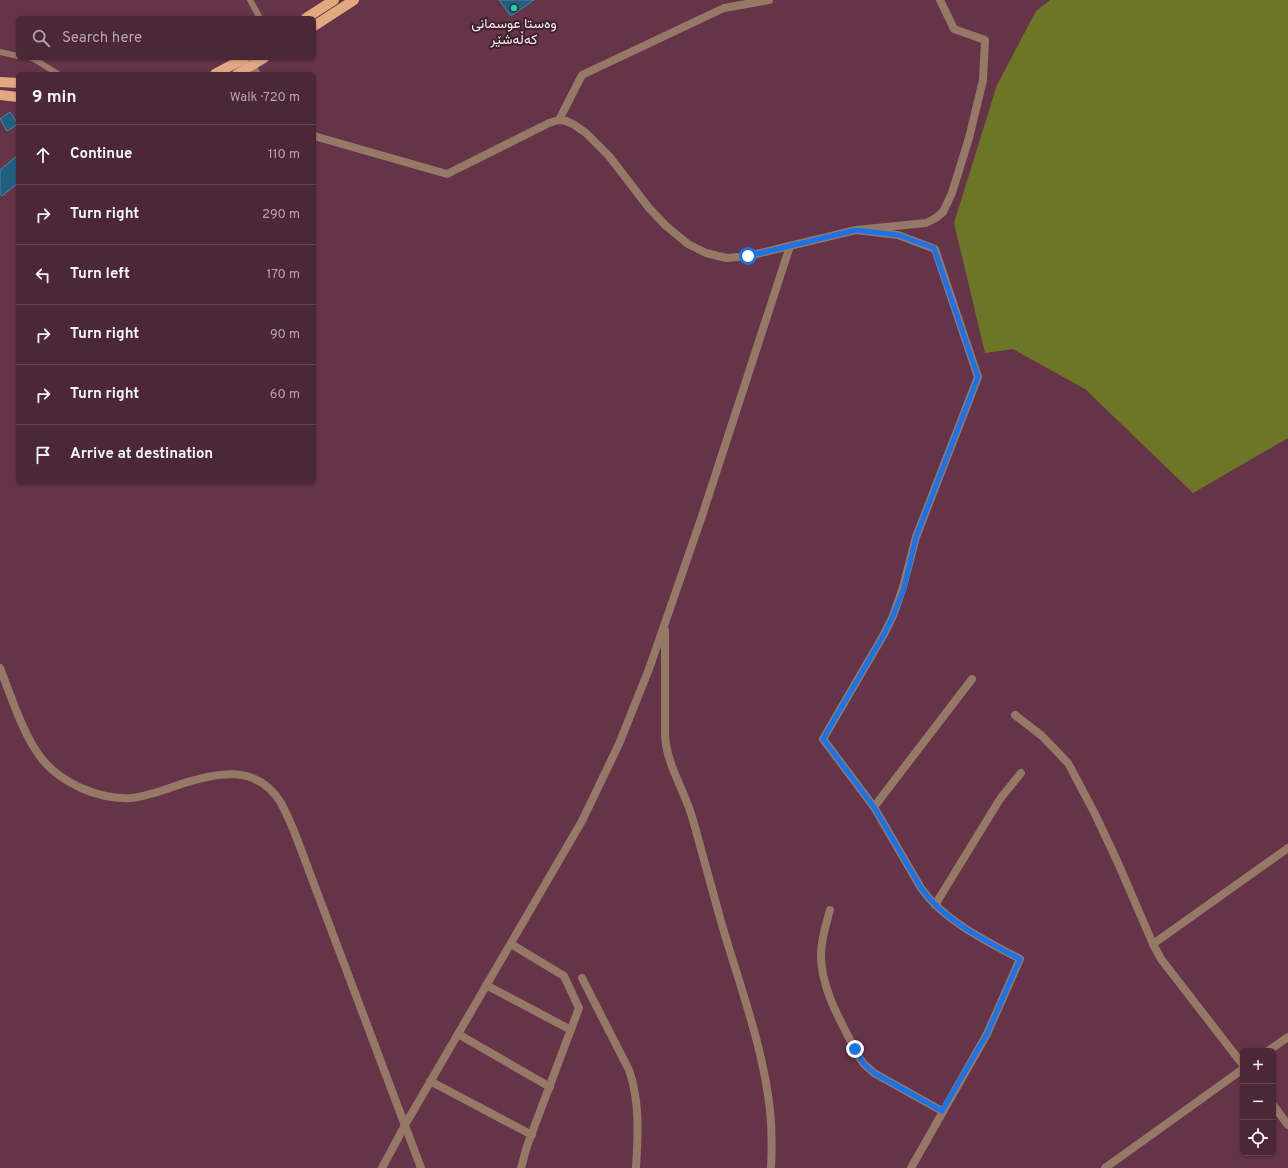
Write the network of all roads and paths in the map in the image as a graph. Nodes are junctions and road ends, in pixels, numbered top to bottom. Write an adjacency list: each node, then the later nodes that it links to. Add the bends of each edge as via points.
1 (250, 0): 6 (lane)
2 (334, 0): 7 (main road)
3 (354, 0): 8 (main road)
4 (769, 0): 21 (street, via 724,8 582,75)
5 (940, 0): 23 (street, via 954,29 985,40 981,87 952,194 943,212 926,223)
6 (259, 16)
7 (309, 16)
8 (316, 25)
9 (0, 52): 10 (lane)
10 (16, 56)
11 (36, 60): 14 (lane)
12 (261, 60): 13 (main road)
13 (251, 66): 15 (main road); 16 (main road)
14 (55, 72)
15 (223, 72)
16 (240, 72)
17 (2, 82): 18 (main road); 19 (main road)
18 (16, 83)
19 (2, 96): 20 (main road)
20 (16, 97)
21 (559, 120): 22 (street, via 447,174); 24 (street, via 570,123 586,133 609,156 649,208 679,238 692,246 706,253 727,258)
22 (316, 137)
23 (856, 230): 24 (street); 30 (street, via 898,235 934,248 978,377 916,537 904,588 893,616 823,739)
24 (790, 246): 25 (street)
25 (665, 623): 34 (street, via 619,744 582,821); 55 (street, via 666,748 692,815 749,1013 770,1109)
26 (0, 668): 48 (street, via 37,752 57,774 78,786 106,796 130,798 232,773 255,779 274,794 285,810 294,831)
27 (972, 679): 30 (street)
28 (1015, 715): 35 (street, via 1042,736 1068,764 1111,849)
29 (1021, 773): 32 (street, via 1000,799)
30 (874, 807): 32 (street, via 921,888)
31 (1288, 848): 35 (street)
32 (935, 905): 47 (street, via 976,934 1020,959 987,1034)
33 (830, 910): 47 (street, via 822,944 823,975 832,1003 859,1057 874,1073)
34 (511, 944): 37 (street); 38 (street, via 564,976 580,1008)
35 (1153, 944): 42 (street, via 1161,959)
36 (582, 978): 54 (street, via 629,1070 636,1092)
37 (486, 985): 38 (street); 39 (street)
38 (571, 1030): 45 (street)
39 (458, 1034): 44 (street); 45 (street)
40 (1288, 1037): 41 (street)
41 (1272, 1048)
42 (1240, 1061)
43 (1240, 1071): 57 (street)
44 (430, 1081): 48 (street); 50 (street)
45 (550, 1087): 50 (street)
46 (1276, 1109): 49 (street)
47 (942, 1111): 56 (street)
48 (405, 1125): 51 (street); 52 (street)
49 (1288, 1125)
50 (532, 1136): 53 (street)
51 (382, 1168)
52 (421, 1168)
53 (521, 1168)
54 (636, 1168)
55 (771, 1168)
56 (911, 1168)
57 (1105, 1168)

